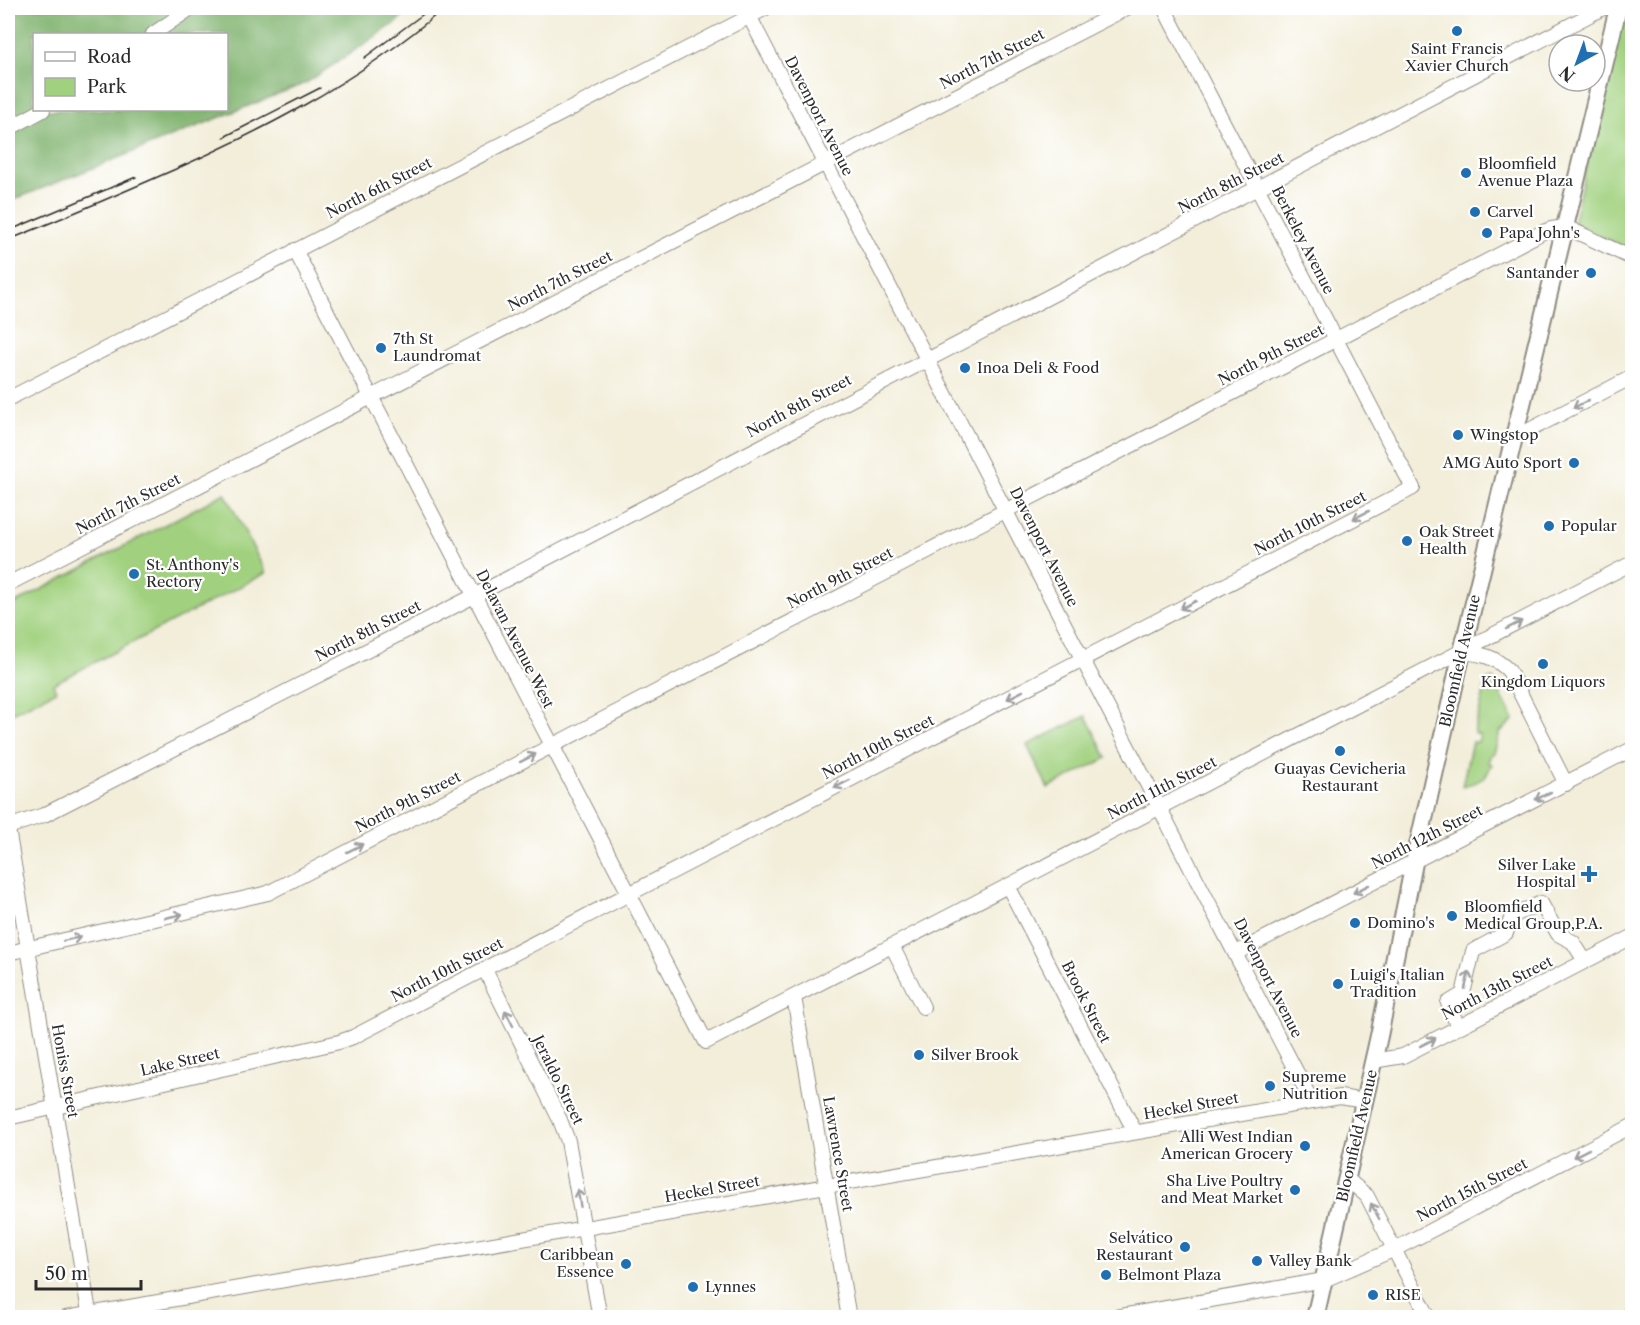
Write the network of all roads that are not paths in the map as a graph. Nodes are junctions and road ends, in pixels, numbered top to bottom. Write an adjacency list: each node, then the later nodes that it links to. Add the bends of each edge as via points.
1 (191, 8): 8 (street)
2 (766, 8): 7 (street, North 6th Street)
3 (1127, 8): 11 (street, North 7th Street)
4 (1164, 8): 12 (street, Berkeley Avenue)
5 (1603, 8): 12 (street, North 8th Street)
6 (1618, 8): 13 (main road, Bloomfield Avenue)
7 (747, 12): 11 (street, Davenport Avenue); 14 (street, North 6th Street)
8 (154, 33)
9 (41, 111): 10 (street)
10 (8, 129)
11 (825, 163): 17 (street, Davenport Avenue); 19 (street, North 7th Street)
12 (1257, 188): 16 (street, Berkeley Avenue); 17 (street, North 8th Street)
13 (1566, 227): 15 (street); 16 (street, North 9th Street, via 1543,232); 21 (main road, Bloomfield Avenue)
14 (295, 250): 19 (street, Delavan Avenue West); 20 (street, North 6th Street)
15 (1632, 258)
16 (1336, 339): 22 (street, Berkeley Avenue); 23 (street, North 9th Street)
17 (927, 358): 23 (street, Davenport Avenue); 26 (street, North 8th Street)
18 (1632, 377): 21 (street, one-way to 21)
19 (371, 397): 25 (street, North 7th Street); 26 (street, Delavan Avenue West)
20 (8, 399)
21 (1514, 438): 27 (main road, Bloomfield Avenue)
22 (1413, 488): 28 (street, North 10th Street, one-way to 28)
23 (1006, 511): 28 (street, Davenport Avenue); 29 (street, North 9th Street)
24 (1632, 563): 27 (street, North 11th Street, one-way to 24)
25 (8, 584)
26 (474, 596): 29 (street, Delavan Avenue West); 33 (street, North 8th Street, via 44,816)
27 (1462, 652): 31 (street, via 1499,661 1509,671); 32 (street, North 11th Street); 34 (main road, Bloomfield Avenue)
28 (1083, 660): 32 (street, Davenport Avenue); 36 (street, North 10th Street, one-way to 36)
29 (552, 746): 36 (street, Delavan Avenue West); 39 (street, North 9th Street, one-way to 29, via 268,893)
30 (1632, 749): 31 (street, North 12th Street)
31 (1566, 784): 34 (street, North 12th Street, one-way to 34)
32 (1160, 808): 35 (street, North 11th Street); 41 (street, Davenport Avenue)
33 (8, 828): 39 (street, Honiss Street)
34 (1414, 863): 41 (street, North 12th Street, one-way to 41); 49 (main road, Bloomfield Avenue)
35 (1008, 886): 38 (street, North 11th Street); 55 (street, Brook Street)
36 (629, 894): 43 (street, North 10th Street); 48 (street, Delavan Avenue West)
37 (1632, 937): 42 (street, North 13th Street)
38 (892, 946): 44 (street, North 11th Street); 45 (street)
39 (28, 948): 40 (street, North 9th Street); 52 (street, Honiss Street)
40 (8, 952)
41 (1236, 953): 51 (street, Davenport Avenue)
42 (1585, 961): 46 (street, North 13th Street); 46 (street, one-way to 42, via 1448,1003 1463,994 1473,951 1506,933 1512,916 1541,903 1558,934 1573,942)
43 (485, 970): 47 (street, North 10th Street); 58 (street, Jeraldo Street, one-way to 43, via 566,1133)
44 (794, 997): 48 (street, North 11th Street); 57 (street, Lawrence Street)
45 (923, 1007)
46 (1458, 1027): 49 (street, North 13th Street, one-way to 46, via 1403,1056)
47 (359, 1034): 52 (street, Lake Street, via 339,1042)
48 (706, 1042)
49 (1374, 1061): 50 (main road, Bloomfield Avenue)
50 (1364, 1101): 51 (street, Heckel Street, via 1340,1097); 56 (main road, Bloomfield Avenue)
51 (1312, 1102): 55 (street, Heckel Street)
52 (55, 1108): 53 (street, Lake Street); 62 (street, Honiss Street)
53 (8, 1118)
54 (1632, 1126): 59 (street, North 15th Street, one-way to 59)
55 (1136, 1132): 57 (street, Heckel Street)
56 (1347, 1179): 59 (street, one-way to 56, via 1367,1196); 60 (main road, Bloomfield Avenue)
57 (826, 1186): 58 (street, Heckel Street); 65 (street, Lawrence Street)
58 (584, 1228): 62 (street, Heckel Street); 64 (street, Jeraldo Street)
59 (1395, 1249): 60 (street, North 15th Street); 68 (street)
60 (1324, 1280): 66 (street, North 15th Street); 67 (main road, Bloomfield Avenue)
61 (1632, 1313): 69 (street)
62 (90, 1315): 63 (street, Heckel Street)
63 (66, 1317)
64 (600, 1317)
65 (849, 1317)
66 (1110, 1317)
67 (1315, 1317)
68 (1429, 1317)
69 (1624, 1317)

